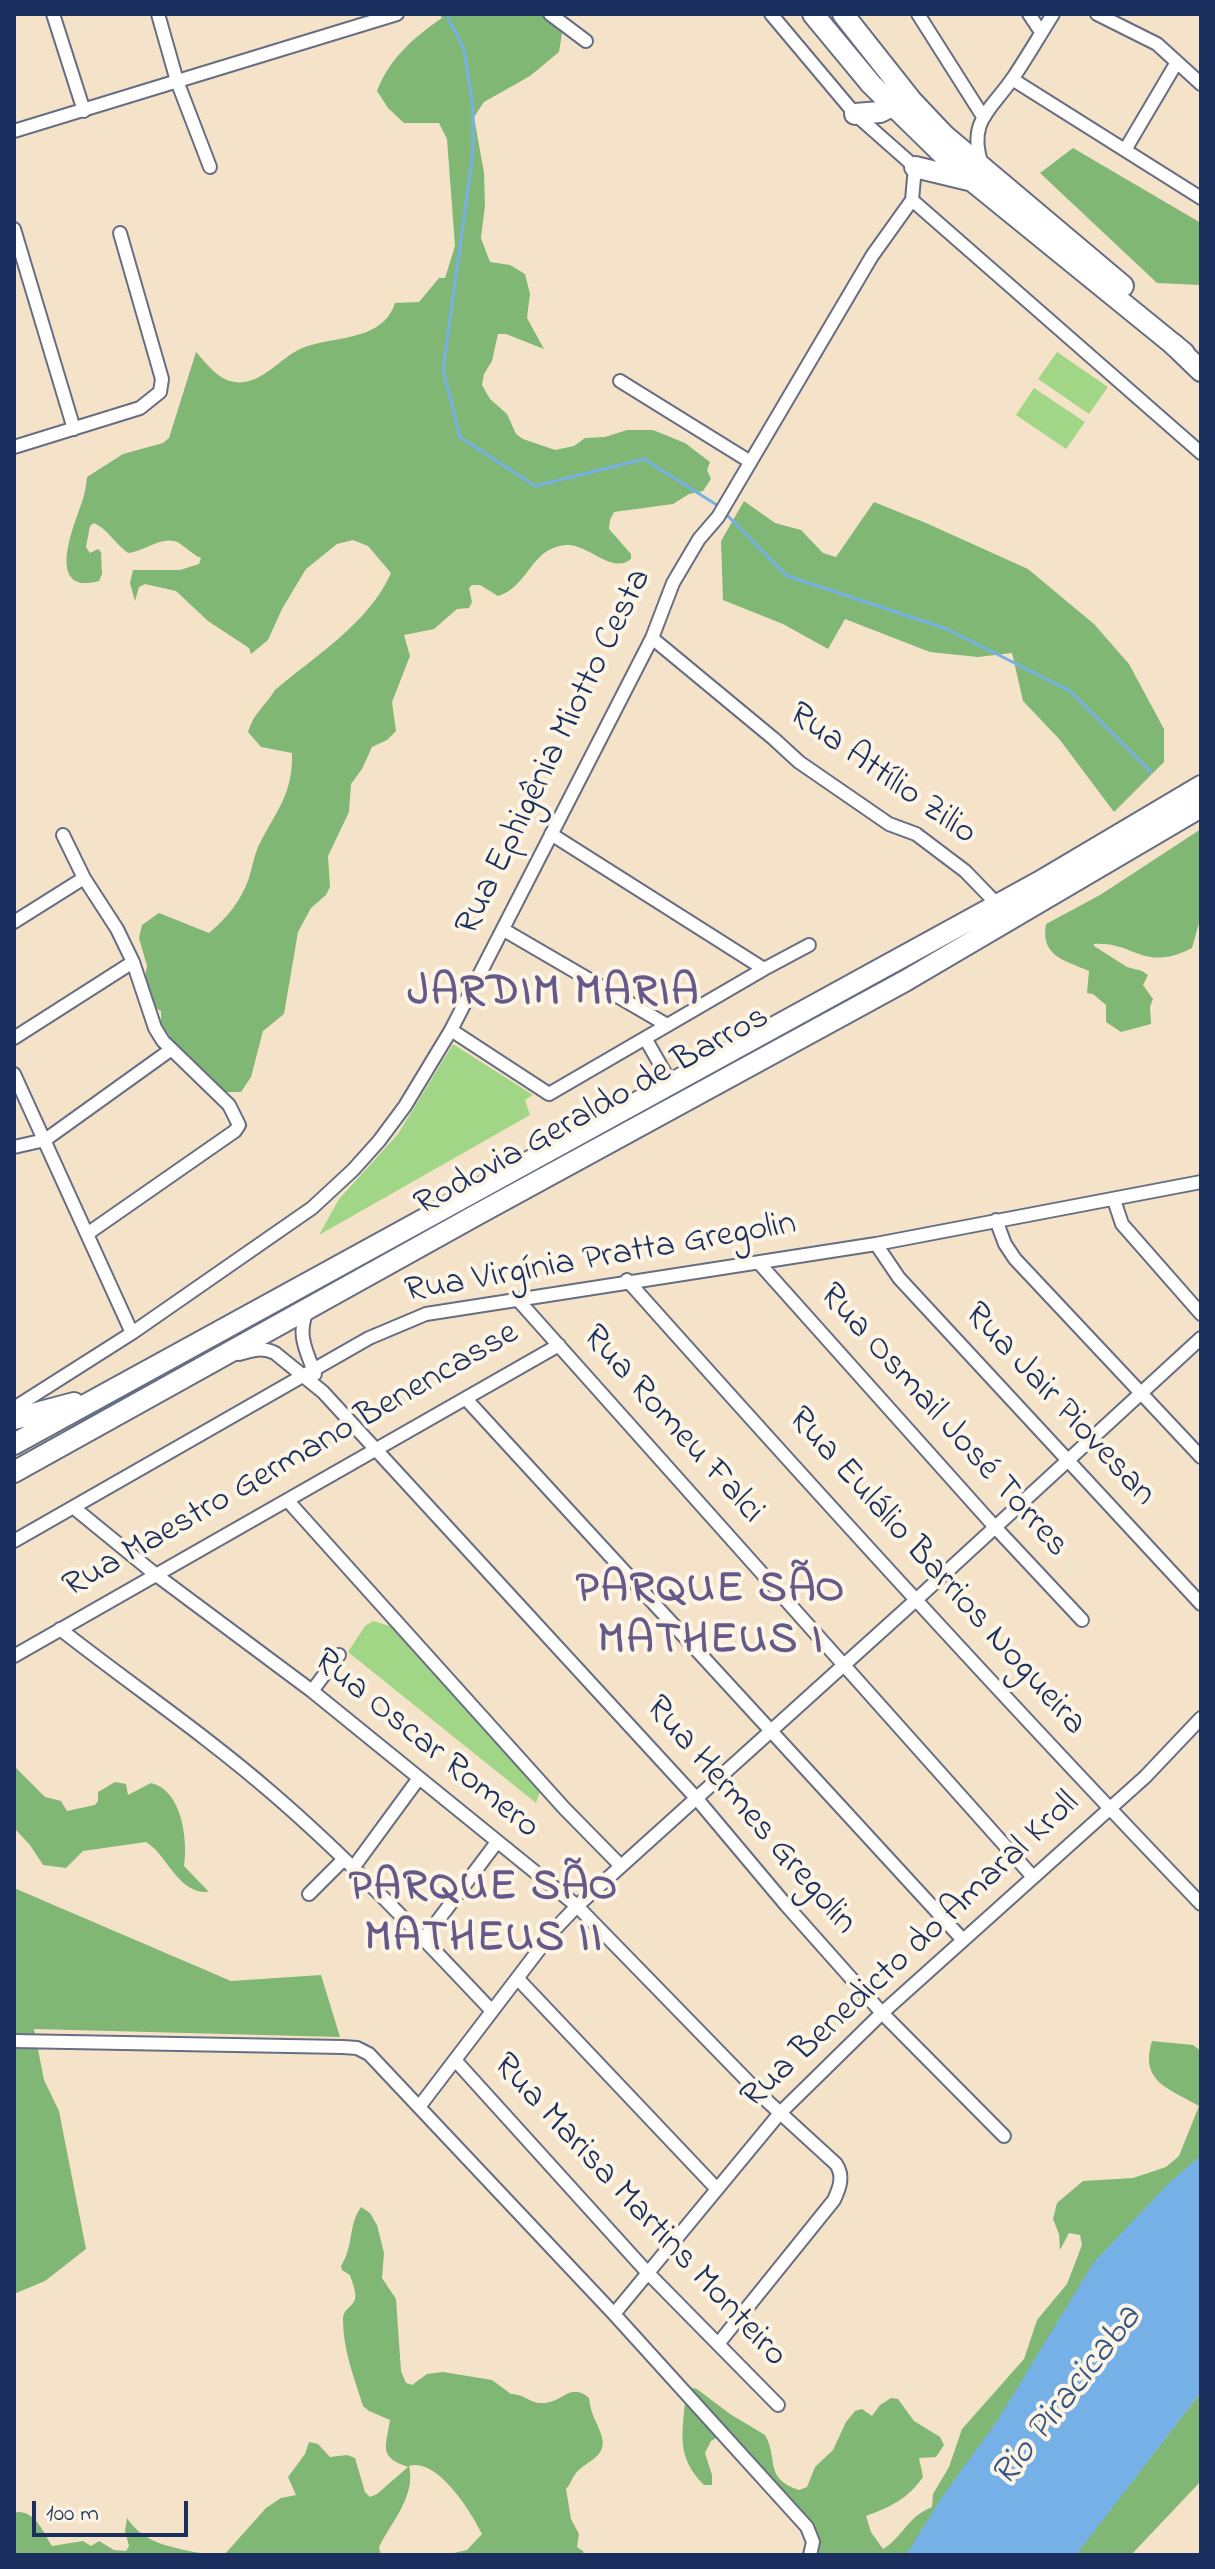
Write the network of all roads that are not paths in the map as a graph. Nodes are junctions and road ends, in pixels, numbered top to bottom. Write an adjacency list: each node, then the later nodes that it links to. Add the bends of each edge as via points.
1 (53, 14): 19 (street)
2 (158, 14): 16 (street)
3 (397, 14): 16 (street)
4 (550, 14): 13 (street)
5 (771, 14): 20 (street)
6 (813, 14): 18 (main road)
7 (918, 14): 21 (street)
8 (1029, 14): 12 (street)
9 (1053, 14): 12 (street)
10 (1097, 14): 14 (street, via 1157,44)
11 (850, 19): 26 (main road, via 911,100)
12 (1041, 32): 15 (street)
13 (586, 41)
14 (1177, 62): 17 (street); 23 (street)
15 (1012, 79): 21 (street); 23 (street)
16 (177, 81): 19 (street); 24 (street)
17 (1201, 84)
18 (892, 106): 20 (main road); 26 (main road, via 960,171)
19 (84, 111): 22 (street)
20 (855, 114): 25 (street)
21 (982, 115): 26 (street)
22 (14, 131)
23 (1125, 150): 27 (street)
24 (210, 167)
25 (915, 167): 26 (main road); 28 (street)
26 (978, 173): 31 (main road); 32 (main road)
27 (1201, 198)
28 (912, 200): 36 (street); 37 (street, Rua Ephigênia Miotto Cesta, via 872,256)
29 (14, 229): 34 (street)
30 (120, 233): 34 (street, via 162,379 160,392 140,408)
31 (1201, 349)
32 (1201, 368)
33 (620, 381): 37 (street)
34 (74, 429): 35 (street)
35 (14, 447)
36 (1201, 453)
37 (749, 461): 38 (street, Rua Ephigênia Miotto Cesta, via 673,583)
38 (652, 638): 41 (street, Rua Ephigênia Miotto Cesta); 44 (street, Rua Attílio Zilio, via 799,762 889,824 916,834 965,871)
39 (1201, 786): 44 (main road, Rodovia Geraldo de Barros)
40 (1201, 807): 69 (main road, Rodovia Geraldo de Barros, via 905,981)
41 (551, 834): 46 (street, Rua Ephigênia Miotto Cesta); 49 (street)
42 (63, 835): 43 (street)
43 (84, 878): 45 (street); 48 (street)
44 (998, 905): 50 (main road, Rodovia Geraldo de Barros)
45 (14, 922)
46 (504, 930): 51 (street); 52 (street, Rua Ephigênia Miotto Cesta)
47 (809, 945): 49 (street)
48 (133, 962): 53 (street); 55 (street, via 155,1028)
49 (764, 969): 51 (street)
50 (817, 1003): 56 (main road, via 752,1028); 60 (main road, Rodovia Geraldo de Barros)
51 (667, 1025): 54 (street)
52 (451, 1030): 54 (street, via 549,1094); 71 (street, Rua Ephigênia Miotto Cesta, via 405,1106 334,1189)
53 (14, 1038)
54 (645, 1038): 56 (street)
55 (169, 1051): 58 (street); 64 (street, via 229,1105 239,1125)
56 (665, 1073): 60 (main road, via 572,1126)
57 (14, 1074): 58 (street)
58 (45, 1140): 59 (street); 64 (street)
59 (14, 1147)
60 (537, 1158): 79 (main road, Rodovia Geraldo de Barros)
61 (1201, 1182): 62 (street, Rua Virgínia Pratta Gregolin)
62 (1114, 1200): 63 (street, Rua Virgínia Pratta Gregolin); 70 (street, via 1122,1224)
63 (996, 1220): 65 (street, Rua Virgínia Pratta Gregolin); 78 (street, via 1015,1259)
64 (87, 1234): 71 (street)
65 (876, 1244): 66 (street, Rua Virgínia Pratta Gregolin); 86 (street, Rua Jair Piovesan, via 899,1278)
66 (759, 1263): 67 (street, Rua Virgínia Pratta Gregolin); 90 (street, Rua Osmail José Torres)
67 (627, 1280): 68 (street, Rua Virgínia Pratta Gregolin); 93 (street, Rua Eulálio Barrios Nogueira)
68 (519, 1301): 73 (street, Rua Romeu Falci); 76 (street, Rua Virgínia Pratta Gregolin, via 426,1314 394,1325)
69 (308, 1309): 75 (main road, Rodovia Geraldo de Barros); 76 (street, via 301,1332)
70 (1201, 1314)
71 (132, 1333): 81 (street, Rua Ephigênia Miotto Cesta)
72 (1201, 1338): 78 (street)
73 (559, 1345): 80 (street, Rua Maestro Germano Benencasse); 99 (street, Rua Romeu Falci)
74 (283, 1357): 75 (street, via 268,1349); 76 (street, Rua Hermes Gregolin); 77 (street)
75 (213, 1361): 87 (main road, Rodovia Geraldo de Barros)
76 (308, 1372): 77 (street, Rua Virgínia Pratta Gregolin); 84 (street, Rua Hermes Gregolin)
77 (284, 1386): 89 (street, Rua Virgínia Pratta Gregolin)
78 (1142, 1392): 85 (street); 86 (street)
79 (109, 1393): 82 (main road); 83 (main road, Rodovia Geraldo de Barros)
80 (466, 1399): 84 (street, Rua Maestro Germano Benencasse); 102 (street)
81 (14, 1408)
82 (14, 1419)
83 (14, 1444)
84 (376, 1448): 88 (street, Rua Maestro Germano Benencasse); 104 (street, Rua Hermes Gregolin)
85 (1201, 1457)
86 (1066, 1460): 90 (street); 94 (street, Rua Jair Piovesan)
87 (14, 1472)
88 (288, 1501): 92 (street, Rua Maestro Germano Benencasse); 108 (street)
89 (73, 1507): 91 (street, Rua Virgínia Pratta Gregolin); 92 (street, Rua Oscar Romero)
90 (994, 1526): 93 (street); 95 (street, Rua Osmail José Torres)
91 (14, 1541)
92 (155, 1574): 96 (street, Rua Maestro Germano Benencasse); 100 (street, Rua Oscar Romero)
93 (917, 1599): 99 (street); 105 (street, Rua Eulálio Barrios Nogueira)
94 (1201, 1604)
95 (1082, 1620)
96 (60, 1629): 98 (street, Rua Maestro Germano Benencasse); 107 (street, via 269,1790)
97 (339, 1655): 100 (street)
98 (14, 1656)
99 (843, 1664): 102 (street); 109 (street, Rua Romeu Falci)
100 (312, 1691): 103 (street, Rua Oscar Romero)
101 (1201, 1718): 105 (street, Rua Benedicto do Amaral Kroll)
102 (771, 1731): 104 (street); 114 (street)
103 (419, 1778): 106 (street, Rua Oscar Romero); 107 (street)
104 (697, 1799): 108 (street); 117 (street, Rua Hermes Gregolin)
105 (1109, 1808): 109 (street, Rua Benedicto do Amaral Kroll); 111 (street, Rua Eulálio Barrios Nogueira)
106 (497, 1842): 112 (street, Rua Oscar Romero); 113 (street)
107 (348, 1864): 110 (street); 113 (street)
108 (620, 1865): 112 (street)
109 (1033, 1877): 114 (street, Rua Benedicto do Amaral Kroll)
110 (309, 1894)
111 (1201, 1904)
112 (577, 1906): 115 (street); 121 (street, Rua Oscar Romero)
113 (424, 1939): 116 (street)
114 (963, 1940): 117 (street, Rua Benedicto do Amaral Kroll)
115 (518, 1979): 116 (street); 123 (street)
116 (492, 2011): 119 (street)
117 (882, 2013): 121 (street, Rua Benedicto do Amaral Kroll); 122 (street, Rua Hermes Gregolin)
118 (14, 2041): 120 (street, via 357,2048)
119 (455, 2060): 120 (street); 124 (street, Rua Marisa Martins Monteiro)
120 (419, 2107): 125 (street)
121 (780, 2113): 123 (street, Rua Benedicto do Amaral Kroll); 126 (street, Rua Oscar Romero, via 836,2164 839,2190)
122 (1004, 2136)
123 (716, 2188): 124 (street, Rua Benedicto do Amaral Kroll)
124 (646, 2271): 125 (street, Rua Benedicto do Amaral Kroll); 126 (street, Rua Marisa Martins Monteiro)
125 (614, 2314): 128 (street, via 807,2527 813,2542)
126 (718, 2344): 127 (street, Rua Marisa Martins Monteiro)
127 (778, 2405)
128 (810, 2555)

